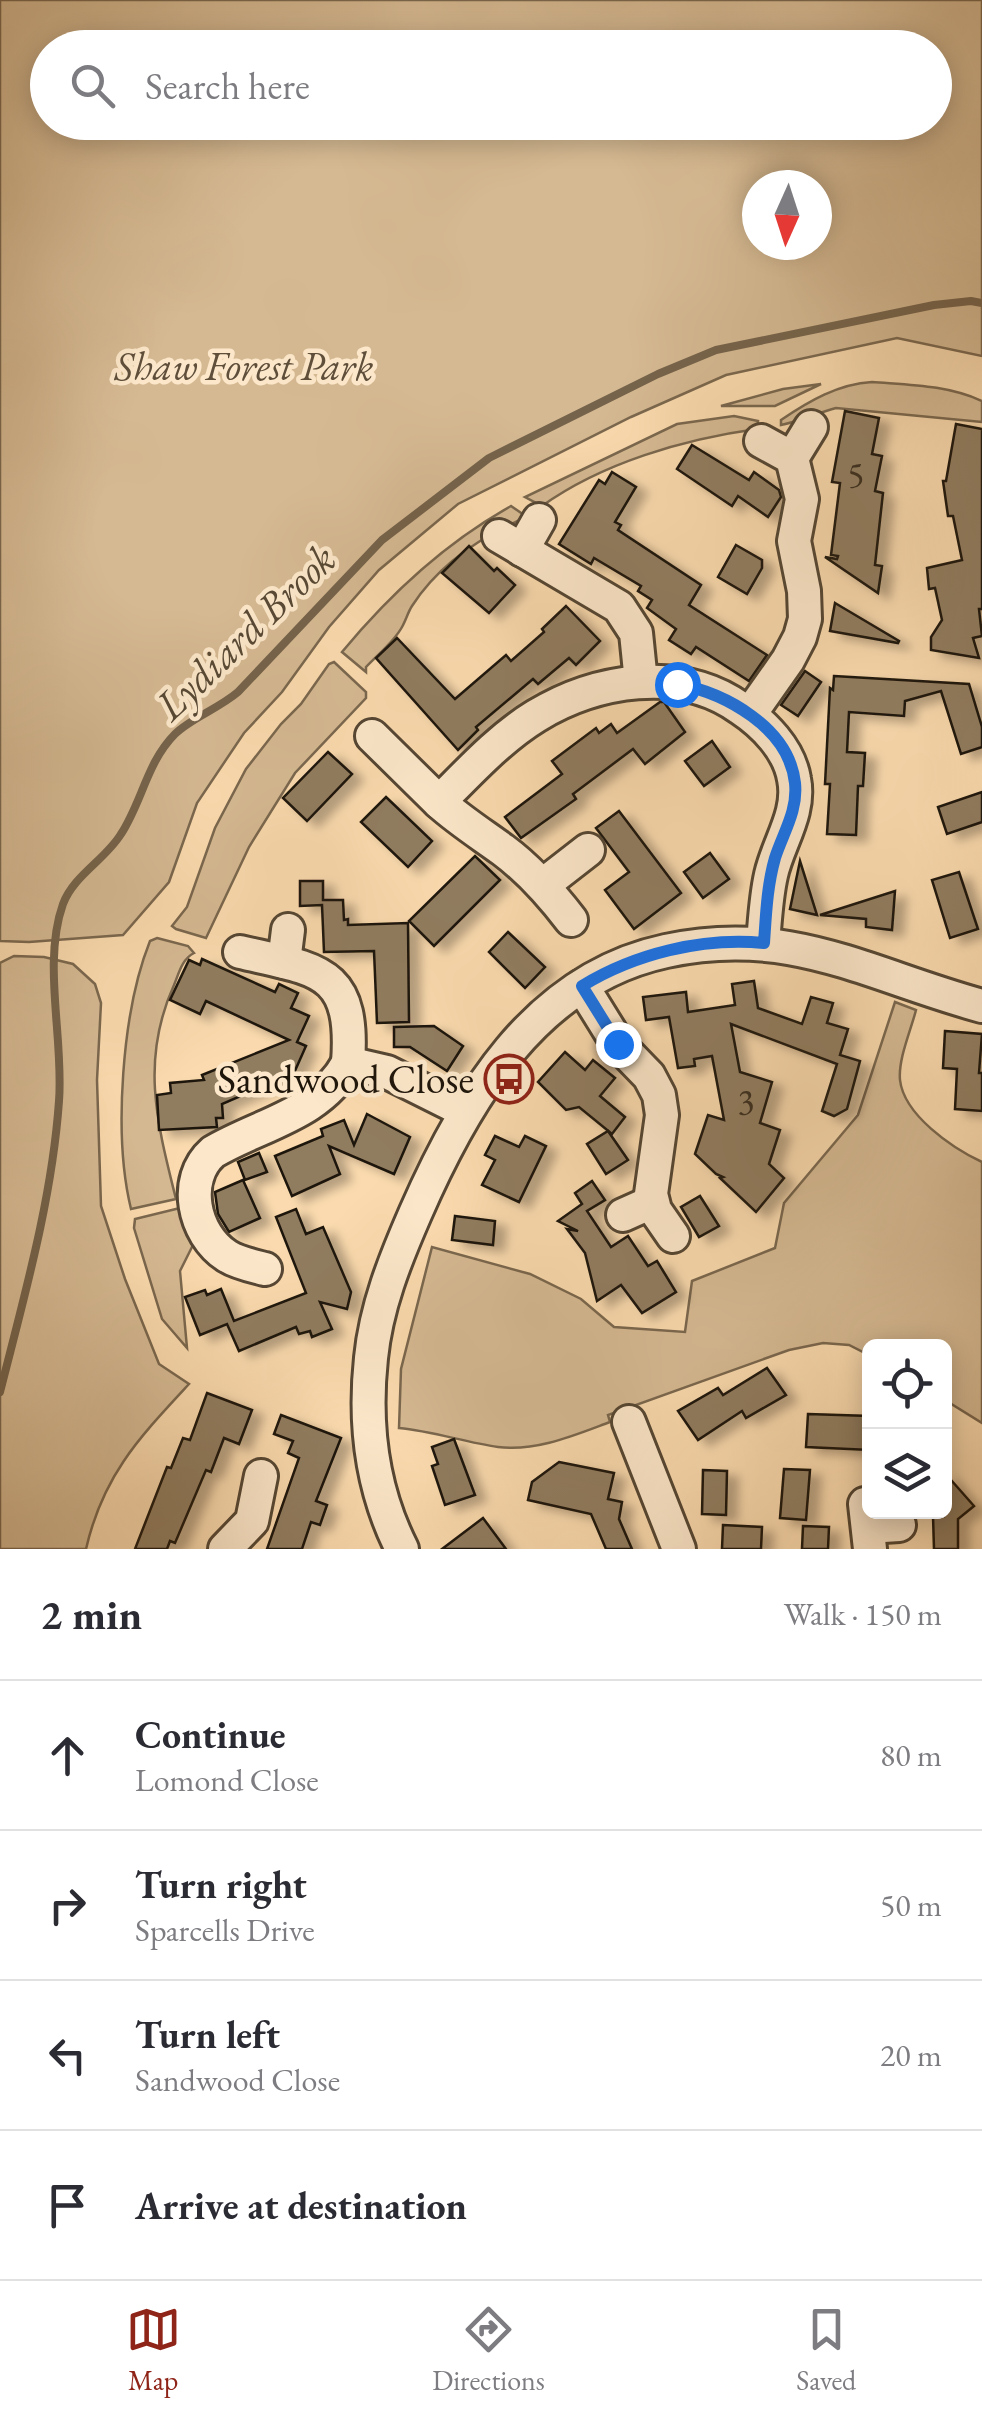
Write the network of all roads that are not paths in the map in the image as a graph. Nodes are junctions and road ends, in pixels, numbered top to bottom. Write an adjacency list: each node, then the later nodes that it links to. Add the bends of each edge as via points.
1 (811, 427): 3 (street)
2 (761, 441): 3 (street)
3 (792, 458): 6 (street, via 802,499 794,541 805,619 788,660)
4 (539, 520): 5 (street, via 511,543 626,616 636,634)
5 (642, 682): 6 (street, via 708,691); 8 (street, via 568,698 533,717)
6 (750, 714): 12 (street, via 786,754 796,783 771,873)
7 (373, 735): 8 (street)
8 (439, 802): 10 (street)
9 (588, 850): 10 (street)
10 (543, 885): 11 (street)
11 (572, 920)
12 (764, 943): 14 (street, via 666,951); 15 (street, via 832,956)
13 (240, 952): 16 (street, via 286,946 336,985 348,1021)
14 (582, 986): 17 (street, via 530,1027); 18 (street, via 659,1096 650,1186 638,1208)
15 (982, 1006)
16 (348, 1062): 17 (street, via 387,1072); 19 (street, via 313,1103 224,1146 198,1171 196,1206 210,1239 226,1256)
17 (465, 1111): 23 (street, via 401,1248 373,1342 372,1455)
18 (672, 1236)
19 (265, 1269)
20 (630, 1422): 24 (street, via 655,1456)
21 (261, 1476): 22 (street, via 252,1521)
22 (226, 1549)
23 (402, 1549)
24 (679, 1549)

